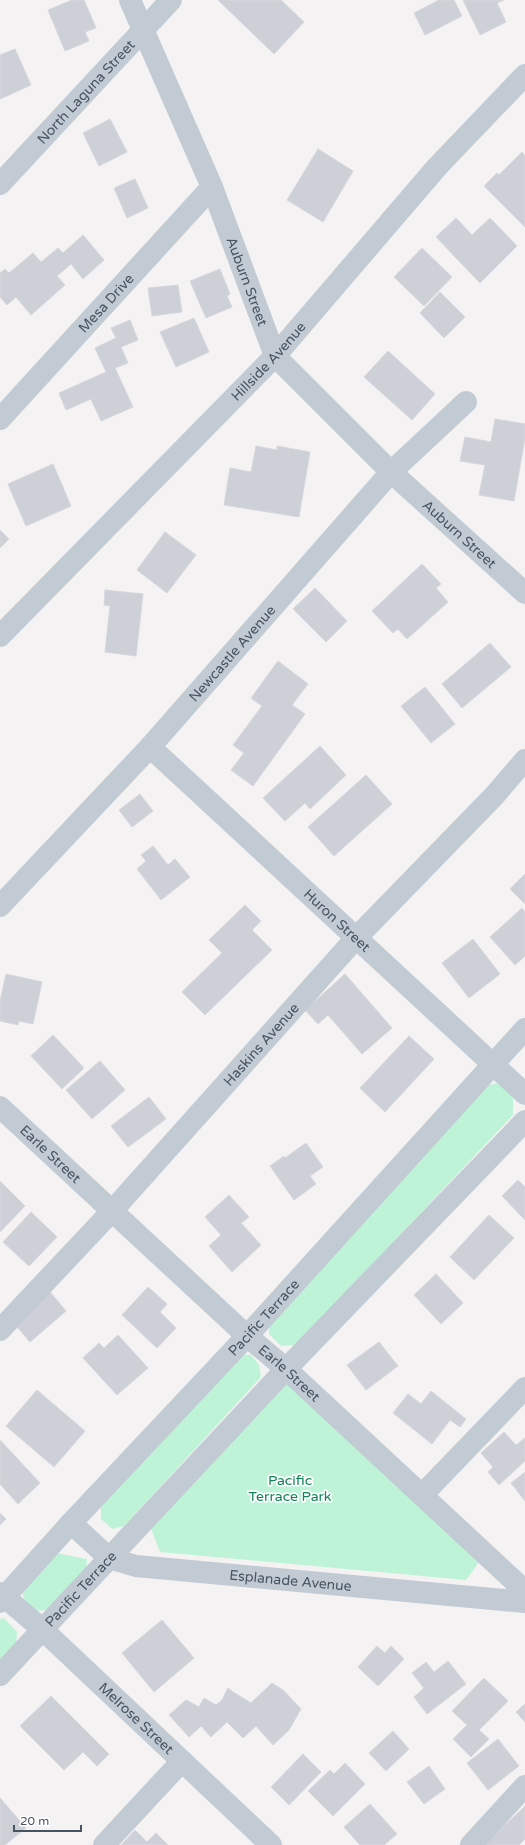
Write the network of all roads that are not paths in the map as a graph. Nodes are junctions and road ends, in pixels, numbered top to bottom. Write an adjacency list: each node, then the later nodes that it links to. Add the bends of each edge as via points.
1 (130, 0): 3 (street, Auburn Street)
2 (171, 0): 3 (street, North Laguna Street)
3 (145, 30): 5 (street, North Laguna Street); 6 (street, Auburn Street)
4 (522, 83): 7 (street, Hillside Avenue, via 437,167)
5 (0, 184)
6 (212, 187): 7 (street, Auburn Street); 9 (street, Mesa Drive)
7 (275, 356): 10 (street, Auburn Street); 12 (street, Hillside Avenue)
8 (466, 402): 10 (street, Newcastle Avenue)
9 (0, 419)
10 (391, 472): 11 (street, Auburn Street); 13 (street, Newcastle Avenue)
11 (525, 593)
12 (3, 626)
13 (150, 747): 15 (street, Newcastle Avenue); 16 (street, Huron Street)
14 (525, 760): 16 (street, Haskins Avenue, via 494,796)
15 (0, 906)
16 (356, 938): 18 (street, Huron Street); 22 (street, Haskins Avenue)
17 (525, 1029): 18 (street, Pacific Terrace)
18 (493, 1064): 19 (street, Huron Street); 24 (street, Pacific Terrace)
19 (525, 1094)
20 (0, 1107): 22 (street, Earle Street)
21 (525, 1121): 25 (street, Pacific Terrace)
22 (113, 1210): 23 (street, Haskins Avenue); 24 (street, Earle Street)
23 (0, 1330)
24 (247, 1336): 25 (street, Earle Street); 28 (street, Pacific Terrace)
25 (286, 1369): 27 (street, Earle Street); 29 (street, Pacific Terrace)
26 (525, 1388): 27 (street)
27 (422, 1495): 30 (street, Earle Street)
28 (71, 1523): 29 (street, Esplanade Avenue); 31 (street, Pacific Terrace)
29 (109, 1558): 32 (street, Esplanade Avenue, via 136,1566); 33 (street, Pacific Terrace)
30 (525, 1591)
31 (2, 1597): 33 (street, Melrose Street)
32 (525, 1602)
33 (42, 1629): 34 (street, Pacific Terrace); 35 (street, Melrose Street)
34 (0, 1675)
35 (182, 1761): 37 (street); 38 (street, Melrose Street)
36 (525, 1786): 39 (street)
37 (104, 1845)
38 (271, 1845)
39 (471, 1845)

